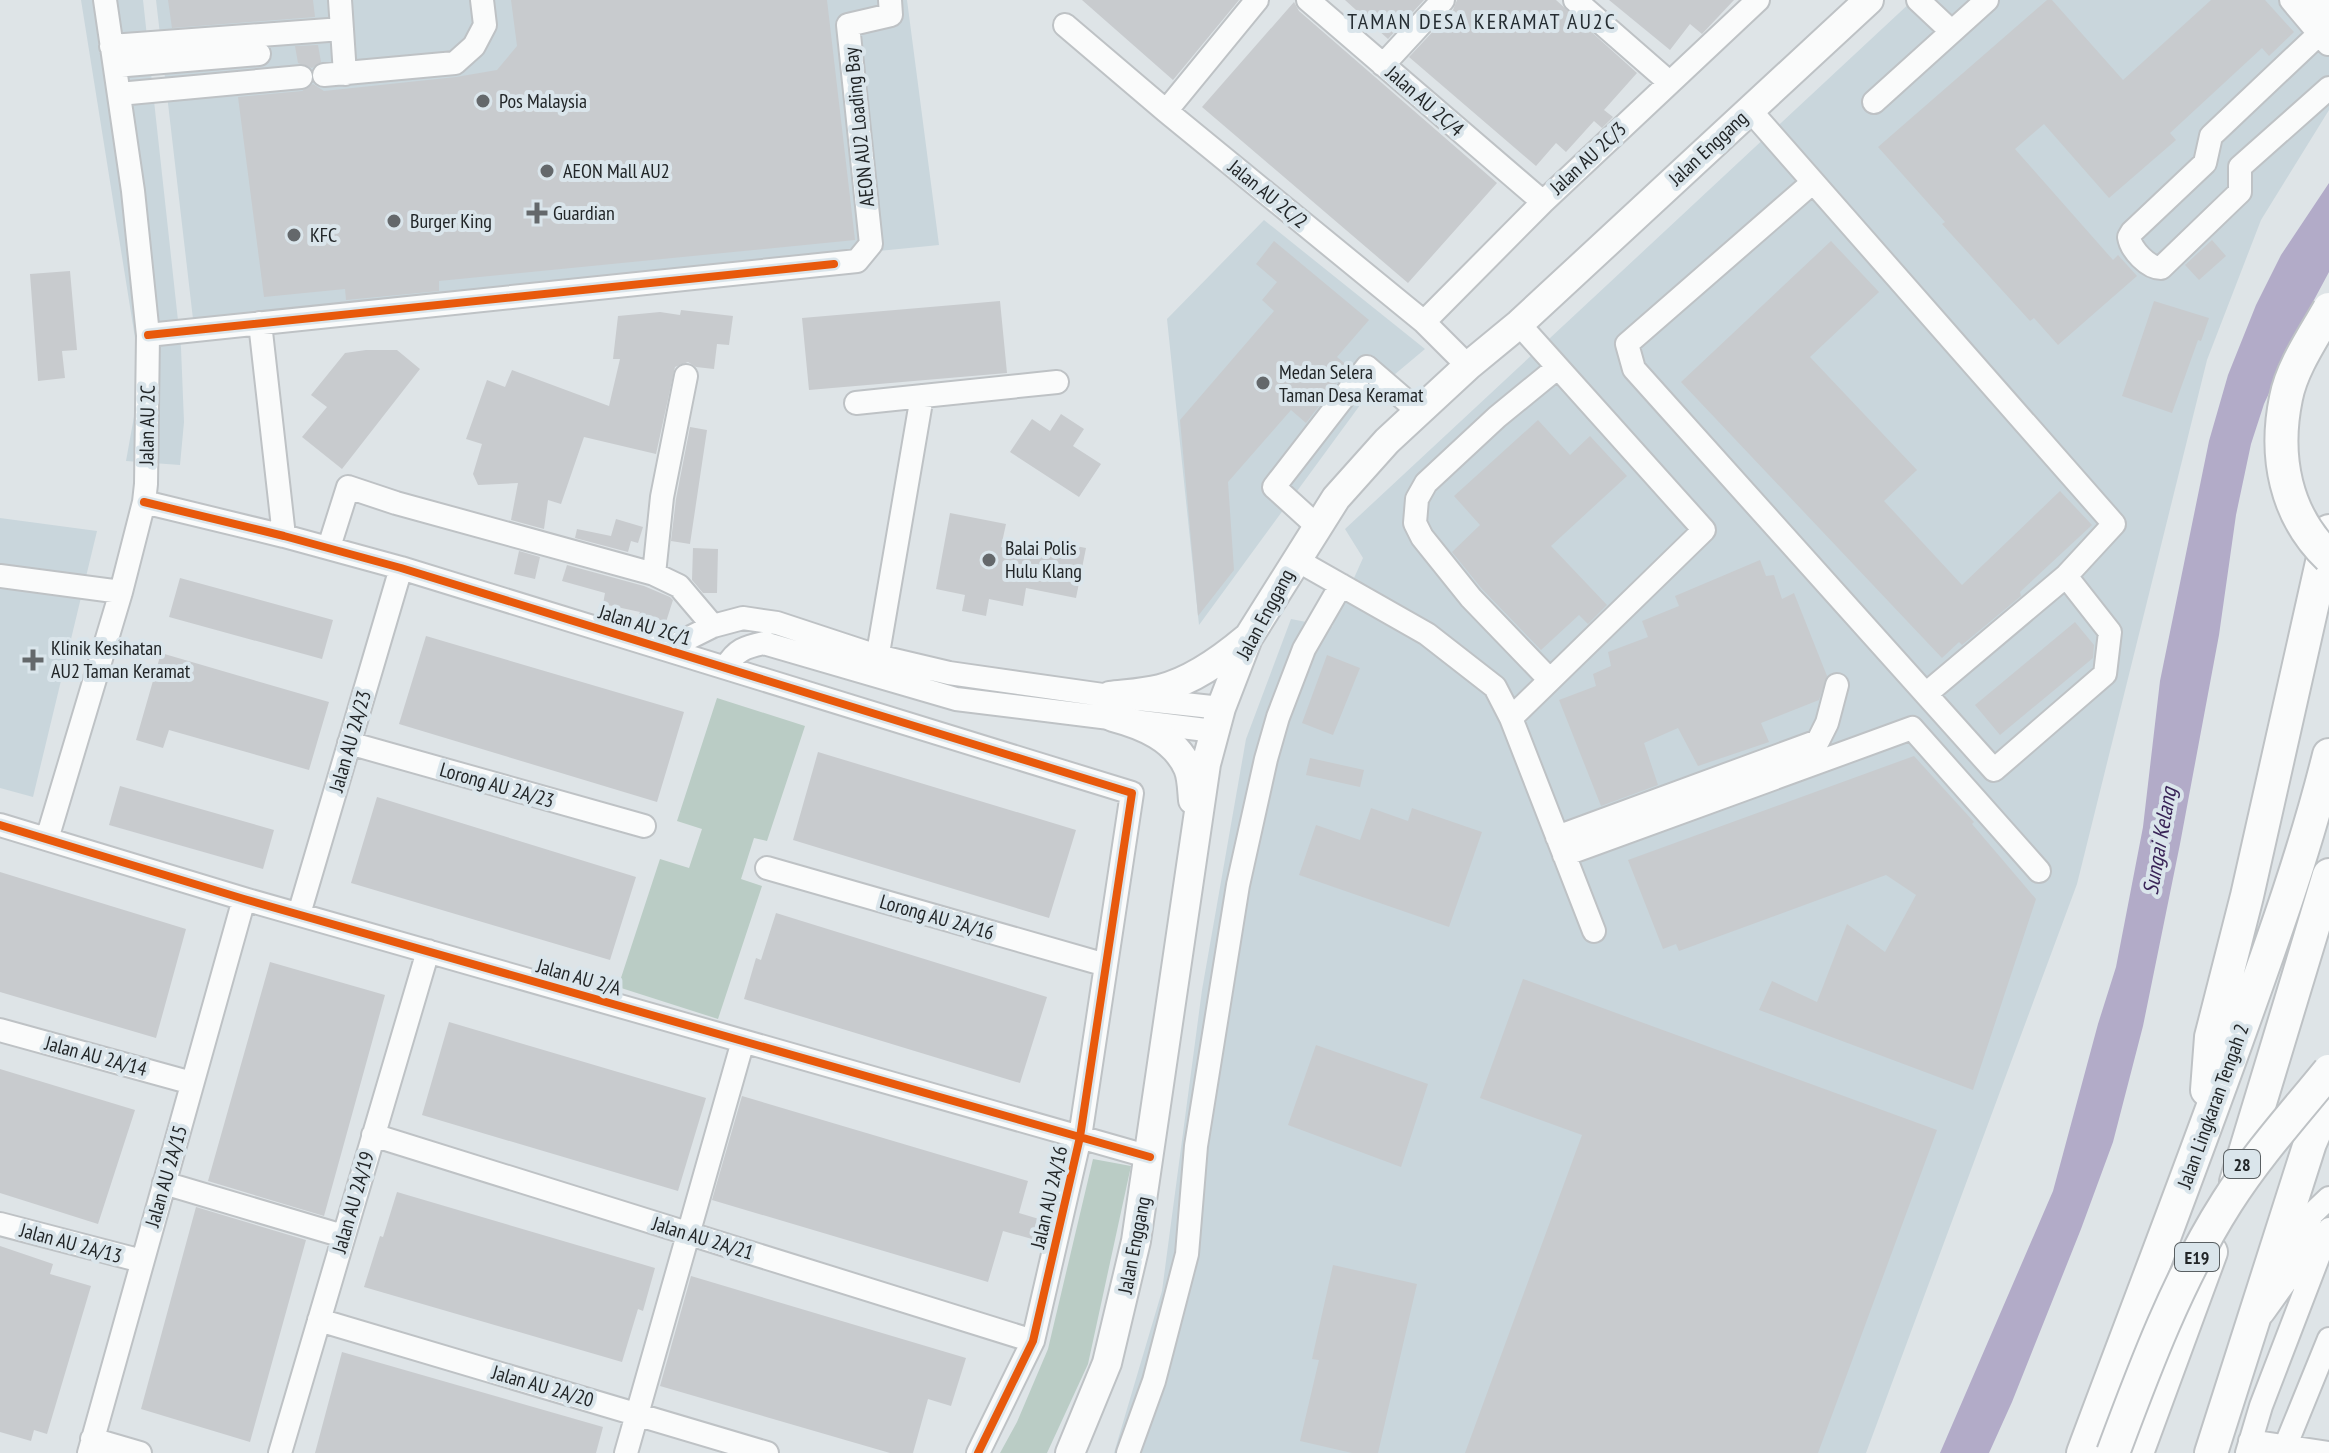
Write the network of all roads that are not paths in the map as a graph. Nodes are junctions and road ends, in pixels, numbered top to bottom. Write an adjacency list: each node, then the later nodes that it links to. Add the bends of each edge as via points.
1 (105, 0): 21 (street, Jalan AU 2C)
2 (340, 0): 16 (street)
3 (482, 0): 16 (street, via 485,25 474,46 455,63 335,74)
4 (890, 0): 32 (street, AEON AU2 Loading Bay, via 891,15 848,25 871,244 857,261)
5 (1257, 0): 27 (street)
6 (1308, 0): 20 (street, Jalan AU 2C/4)
7 (1443, 0): 20 (street)
8 (1575, 0): 23 (street)
9 (1758, 0): 23 (street, Jalan AU 2C/3)
10 (1869, 0): 26 (main road, Jalan Enggang)
11 (1918, 0): 17 (street)
12 (1987, 0): 17 (street)
13 (2291, 0): 18 (street)
14 (2316, 0): 18 (highway)
15 (1065, 25): 27 (street, Jalan AU 2C/2)
16 (342, 29): 21 (street)
17 (1951, 31): 25 (street)
18 (2326, 31): 24 (street, via 2211,136 2205,163 2132,232 2130,243 2150,266 2161,268 2240,192 2240,167)
19 (261, 60): 21 (street)
20 (1383, 65): 29 (street, Jalan AU 2C/4)
21 (115, 71): 22 (street); 34 (street, Jalan AU 2C)
22 (301, 77)
23 (1669, 82): 29 (street, Jalan AU 2C/3)
24 (2329, 88)
25 (1874, 102)
26 (1749, 109): 28 (street); 33 (main road, Jalan Enggang)
27 (1166, 111): 31 (street, Jalan AU 2C/2)
28 (1812, 183): 52 (street, via 2114,524); 62 (street, via 1627,344 1634,369)
29 (1543, 202): 31 (street, Jalan AU 2C/3)
30 (2329, 309): 47 (highway, bridge, via 2286,396 2280,456 2291,505)
31 (1424, 322): 35 (street, Jalan AU 2C/2)
32 (260, 323): 34 (street); 45 (street)
33 (1519, 324): 35 (main road, Jalan Enggang); 36 (street)
34 (148, 335): 42 (street, Jalan AU 2C)
35 (1468, 366): 41 (main road, Jalan Enggang)
36 (1557, 368): 60 (street, via 1426,483 1417,499 1415,523 1471,598); 60 (street, via 1704,530)
37 (686, 376): 50 (street, via 662,497)
38 (1057, 382): 39 (street)
39 (922, 396): 40 (street); 58 (street)
40 (856, 403)
41 (1418, 411): 43 (main road, Jalan Enggang, via 1336,498); 43 (street, via 1367,367 1274,487)
42 (144, 502): 45 (street, Jalan AU 2C/1); 54 (street, Jalan AU 2C)
43 (1317, 526): 48 (main road, Jalan Enggang)
44 (2329, 531): 87 (highway, via 2211,1037)
45 (284, 536): 46 (street, Jalan AU 2C/1)
46 (329, 547): 49 (street, Jalan AU 2C/1); 50 (street, via 348,487)
47 (2329, 557)
48 (1295, 559): 53 (street); 56 (main road, Jalan Enggang)
49 (401, 568): 57 (street, Jalan AU 2C/1); 66 (street, Jalan AU 2A/23)
50 (654, 574): 55 (street, via 679,586)
51 (0, 576): 54 (street)
52 (2066, 576): 62 (street); 62 (street, via 2110,632 2105,674 1994,770)
53 (1341, 585): 64 (street, via 1427,634 1472,667 1495,687); 113 (street, via 1304,649 1266,759 1238,885 1196,1146 1187,1254 1154,1381)
54 (121, 592): 72 (street, Jalan AU 2C)
55 (713, 626): 57 (street, Jalan AU 2C/1); 58 (street, Jalan AU 2C/1, via 743,618 777,623)
56 (1248, 638): 63 (main road, via 1198,673); 65 (main road, Jalan Enggang)
57 (667, 649): 59 (street, Jalan AU 2C/1)
58 (875, 666): 59 (street, Jalan AU 2C/1, via 764,643 734,653); 63 (street, Jalan AU 2C/1, via 949,673)
59 (726, 667): 68 (street, Jalan AU 2C/1)
60 (1550, 680): 64 (street)
61 (1837, 685): 73 (street, via 1818,741)
62 (1927, 693)
63 (1111, 707): 65 (street, Jalan AU 2C/1); 71 (main road, via 1159,736 1190,770)
64 (1511, 718): 73 (street)
65 (1218, 719): 71 (main road, Jalan Enggang)
66 (349, 743): 70 (street, Lorong AU 2A/23); 78 (street, Jalan AU 2A/23)
67 (2329, 755): 87 (highway, Jalan Lingkaran Tengah 2 / 28, via 2313,821)
68 (1132, 793): 81 (street, Jalan AU 2A/16)
69 (0, 825): 72 (street, Jalan AU 2/A)
70 (644, 826)
71 (1197, 836): 91 (main road, Jalan Enggang)
72 (47, 839): 77 (street, Jalan AU 2/A)
73 (1560, 846): 75 (street, via 1912,728); 79 (street)
74 (767, 868): 81 (street, Lorong AU 2A/16)
75 (2039, 871)
76 (2329, 875): 116 (highway, Jalan Lingkaran Tengah 2 / 28, via 2248,1149)
77 (244, 899): 78 (street, Jalan AU 2/A); 85 (street, Jalan AU 2A/15)
78 (299, 914): 80 (street, Jalan AU 2/A)
79 (1594, 931)
80 (428, 951): 83 (street, Jalan AU 2/A); 88 (street, Jalan AU 2A/19)
81 (1106, 965): 89 (street, Jalan AU 2A/16)
82 (0, 1030): 85 (street, Jalan AU 2A/14)
83 (743, 1041): 89 (street, Jalan AU 2/A); 96 (street)
84 (2329, 1070): 90 (highway); 115 (highway, E19, bridge, via 2227,1202 2187,1274)
85 (192, 1083): 92 (street, Jalan AU 2A/15)
86 (2329, 1100): 90 (highway)
87 (2204, 1133): 114 (highway, Jalan Lingkaran Tengah 2 / 28)
88 (373, 1135): 96 (street, Jalan AU 2A/21); 97 (street, Jalan AU 2A/19)
89 (1080, 1137): 91 (street, Jalan AU 2/A); 102 (street, Jalan AU 2A/16)
90 (2310, 1143): 100 (highway)
91 (1150, 1157): 112 (main road, Jalan Enggang, via 1107,1363)
92 (164, 1183): 97 (street); 98 (street, Jalan AU 2A/15)
93 (2329, 1198): 100 (street, via 2312,1214 2286,1281)
94 (0, 1224): 98 (street, Jalan AU 2A/13)
95 (2329, 1229): 105 (street)
96 (688, 1234): 102 (street, Jalan AU 2A/21); 103 (street)
97 (343, 1236): 99 (street, Jalan AU 2A/19)
98 (142, 1261): 104 (street, Jalan AU 2A/15)
99 (319, 1320): 103 (street, Jalan AU 2A/20); 108 (street, Jalan AU 2A/19)
100 (2253, 1327): 117 (highway)
101 (2329, 1339): 106 (street)
102 (1033, 1341): 111 (street, Jalan AU 2A/16)
103 (638, 1414): 109 (street); 110 (street, Jalan AU 2A/20)
104 (90, 1446): 107 (street)
105 (2249, 1447): 106 (street)
106 (2285, 1447): 118 (street)
107 (140, 1453)
108 (280, 1453)
109 (626, 1453)
110 (767, 1453)
111 (978, 1453)
112 (1070, 1453)
113 (1128, 1453)
114 (2083, 1453)
115 (2113, 1453)
116 (2137, 1453)
117 (2211, 1453)
118 (2328, 1453)

